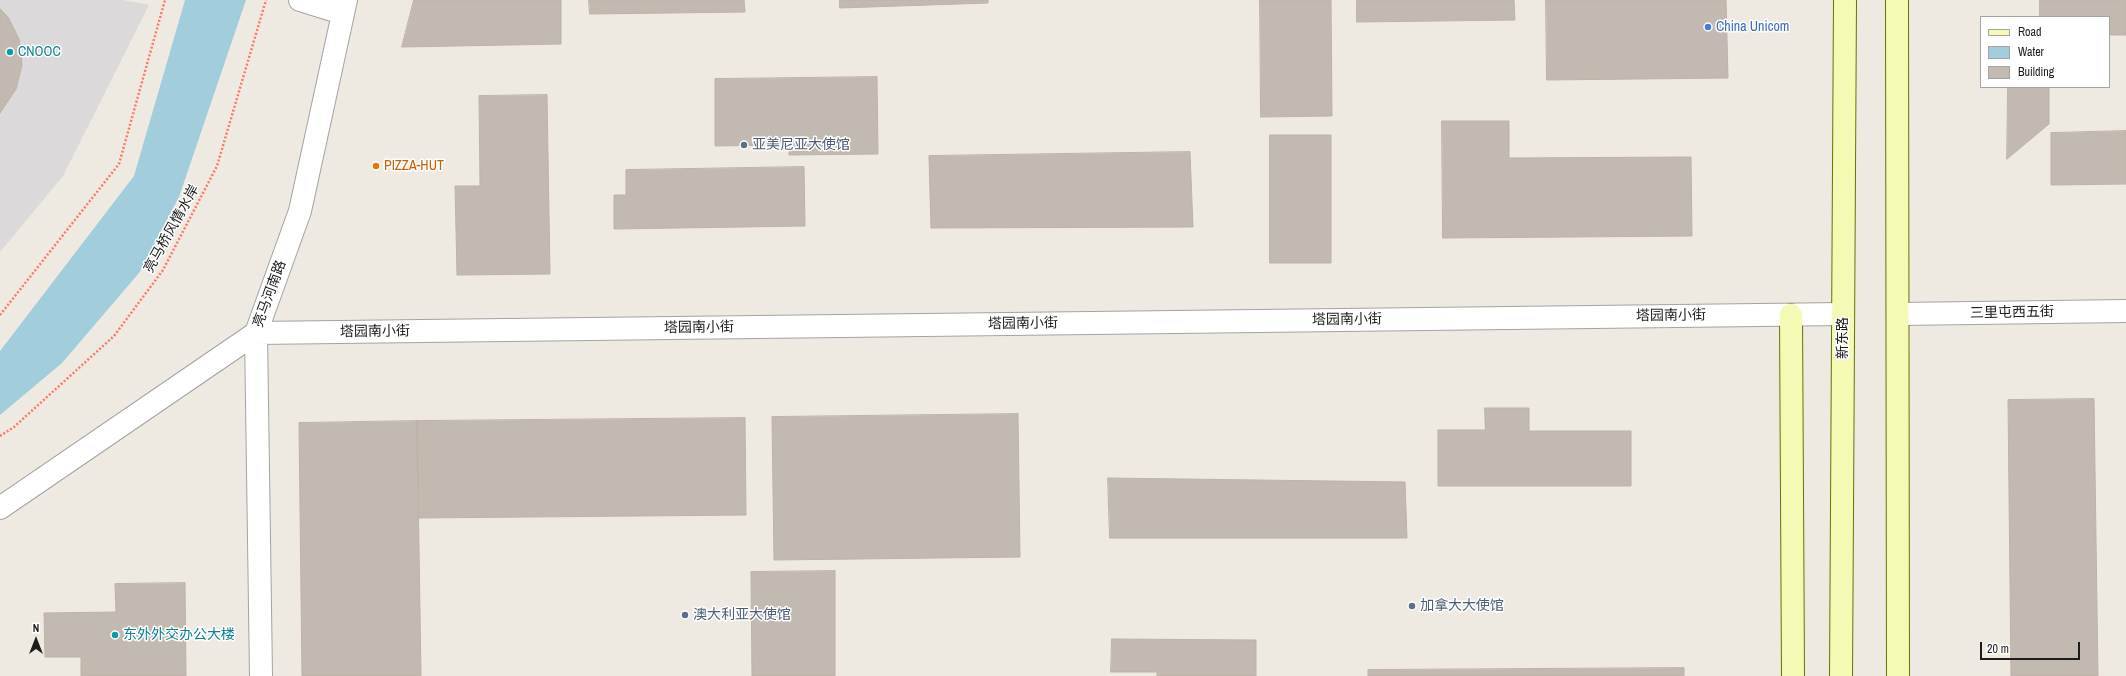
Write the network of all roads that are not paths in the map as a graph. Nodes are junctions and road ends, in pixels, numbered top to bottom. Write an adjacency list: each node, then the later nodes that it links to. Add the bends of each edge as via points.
1 (300, 0): 4 (street)
2 (1845, 0): 6 (main road, 新东路)
3 (1898, 0): 7 (main road)
4 (344, 6): 9 (street, 亮马河南路, via 300,211)
5 (2126, 311): 7 (street, 三里屯西五街)
6 (1843, 314): 8 (street, 塔园南小街); 13 (main road, 新东路)
7 (1898, 314): 14 (main road)
8 (1791, 315): 9 (street, 塔园南小街); 12 (main road)
9 (256, 333): 10 (street, 亮马河南路); 11 (street)
10 (0, 508)
11 (261, 676)
12 (1793, 676)
13 (1842, 676)
14 (1898, 676)

